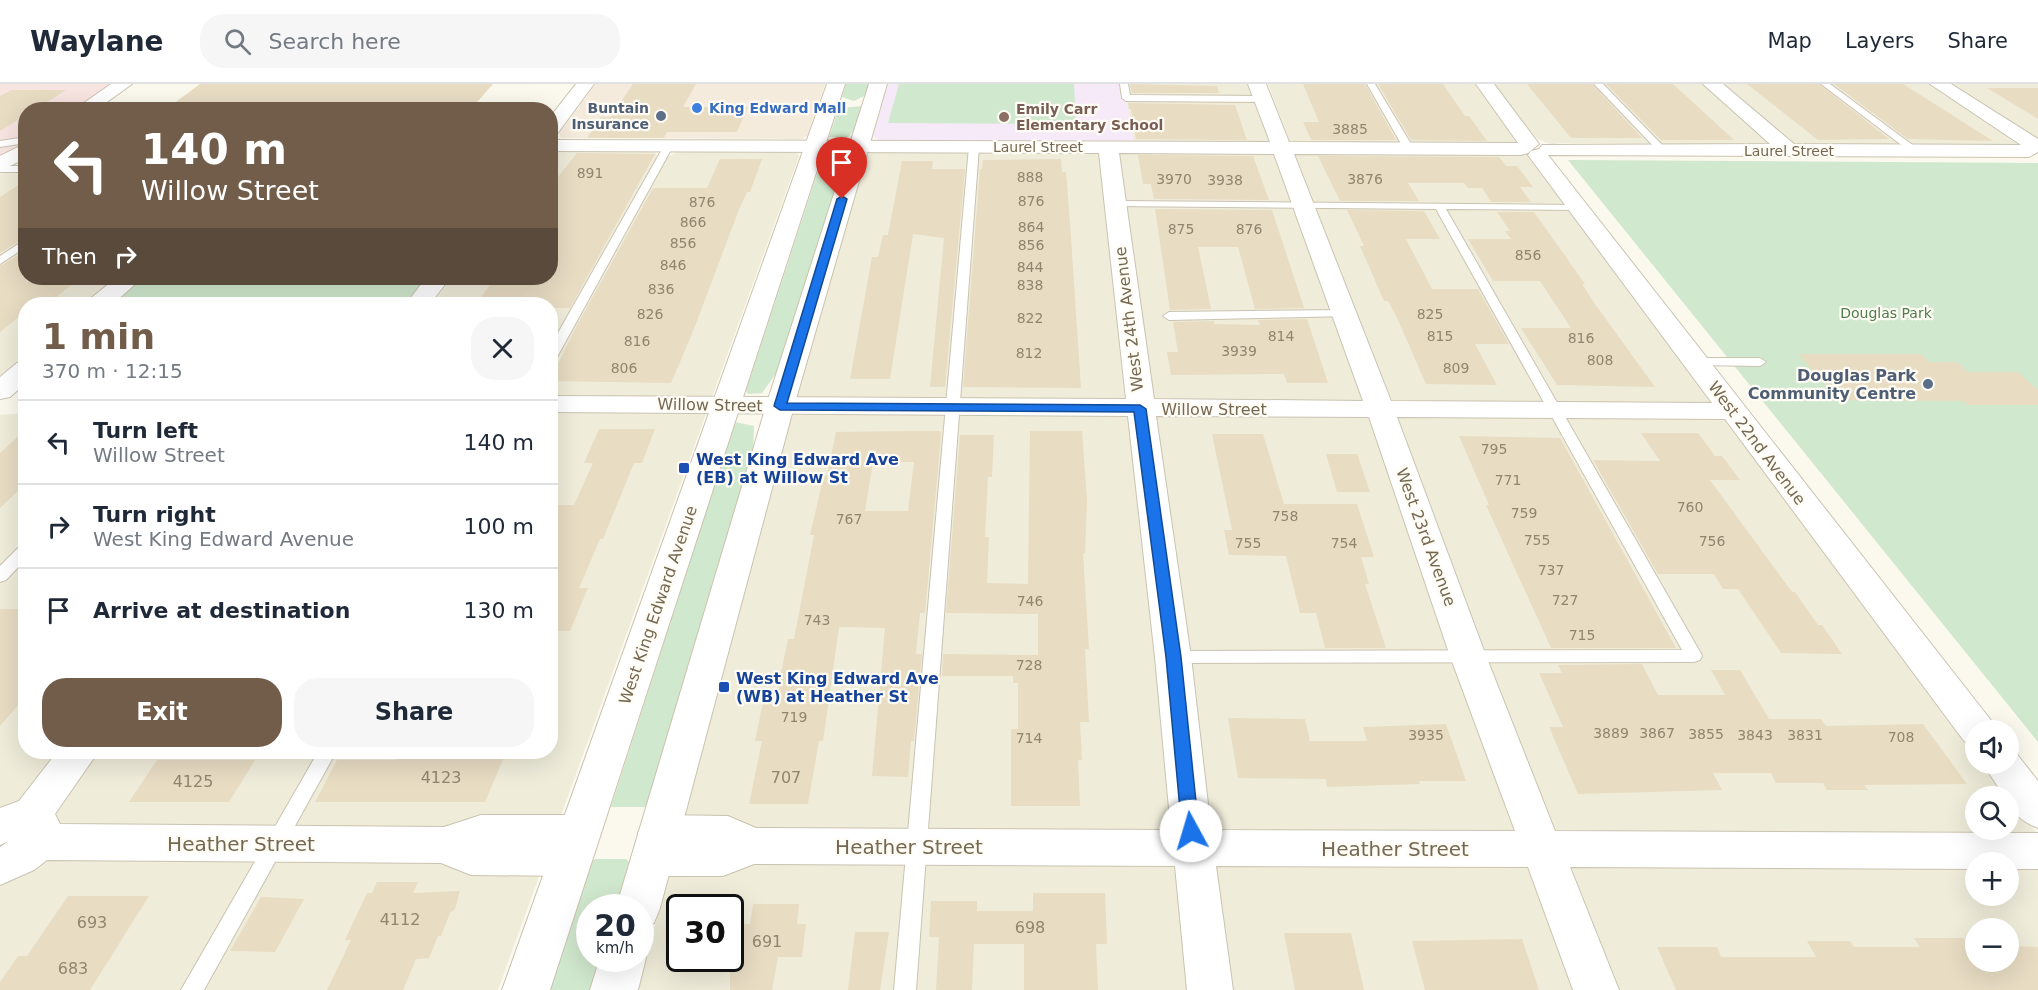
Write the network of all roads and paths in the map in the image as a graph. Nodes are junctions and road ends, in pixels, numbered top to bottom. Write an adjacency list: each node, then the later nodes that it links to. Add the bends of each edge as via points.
1 (123, 84): 13 (street)
2 (585, 84): 15 (street)
3 (836, 84): 14 (main road, West King Edward Avenue)
4 (1124, 84): 11 (lane, via 1126,98)
5 (1371, 84): 25 (lane)
6 (1485, 84): 26 (street, West 22nd Avenue)
7 (1598, 84): 28 (lane)
8 (1712, 84): 29 (street)
9 (1825, 84): 30 (lane)
10 (1939, 84): 27 (street)
11 (1260, 91): 24 (street, West 23rd Avenue)
12 (875, 93): 14 (main road); 21 (main road)
13 (95, 102)
14 (830, 104): 20 (main road, West King Edward Avenue)
15 (558, 129)
16 (18, 141): 18 (lane)
17 (558, 141): 19 (street, Laurel Street)
18 (0, 144)
19 (668, 146): 20 (street, Laurel Street); 46 (lane)
20 (816, 146): 21 (street, Laurel Street); 54 (main road, West King Edward Avenue)
21 (858, 147): 22 (street, Laurel Street); 55 (main road)
22 (974, 147): 23 (street, Laurel Street); 56 (lane)
23 (1108, 148): 24 (street, Laurel Street); 34 (street, West 24th Avenue)
24 (1283, 149): 25 (street, Laurel Street); 35 (street, West 23rd Avenue)
25 (1409, 149): 26 (street, Laurel Street)
26 (1534, 149): 28 (street, Laurel Street); 37 (street, West 22nd Avenue)
27 (2035, 149): 30 (street, Laurel Street)
28 (1662, 150): 29 (street, Laurel Street)
29 (1790, 151): 30 (street, Laurel Street)
30 (1915, 151)
31 (18, 155): 32 (street)
32 (0, 167): 33 (lane)
33 (18, 168)
34 (1116, 204): 35 (lane); 57 (street, West 24th Avenue)
35 (1305, 205): 36 (lane); 44 (street, West 23rd Avenue)
36 (1440, 207): 37 (lane); 59 (lane)
37 (1578, 207): 47 (street, West 22nd Avenue)
38 (18, 248): 39 (lane)
39 (0, 261)
40 (122, 285): 42 (street)
41 (433, 285): 43 (street)
42 (107, 297)
43 (423, 297)
44 (1346, 314): 45 (lane); 58 (street, West 23rd Avenue)
45 (1169, 316)
46 (558, 345)
47 (1697, 362): 48 (lane); 60 (street, West 22nd Avenue)
48 (1760, 362)
49 (18, 376): 50 (street)
50 (0, 391)
51 (0, 401): 52 (street)
52 (18, 401)
53 (558, 404): 54 (street, Willow Street)
54 (728, 406): 55 (street, Willow Street); 74 (main road, West King Edward Avenue)
55 (780, 406): 56 (street, Willow Street); 75 (main road)
56 (954, 408): 57 (street, Willow Street); 76 (lane)
57 (1140, 409): 58 (street, Willow Street); 64 (street, West 24th Avenue)
58 (1380, 410): 59 (street, Willow Street); 63 (street, West 23rd Avenue)
59 (1556, 411): 60 (street, Willow Street); 63 (lane, via 1694,656)
60 (1733, 411): 65 (street, West 22nd Avenue)
61 (18, 557): 62 (lane)
62 (0, 576)
63 (1468, 656): 64 (lane); 78 (street, West 23rd Avenue)
64 (1173, 657): 77 (street, West 24th Avenue)
65 (1969, 720)
66 (74, 759): 70 (street)
67 (323, 759): 73 (lane)
68 (2010, 774): 69 (street)
69 (2038, 811)
70 (22, 829): 73 (street, Heather Street); 80 (street, via 22,856)
71 (2038, 833): 72 (street)
72 (2038, 843)
73 (274, 844): 74 (street, Heather Street, via 444,845 471,857); 83 (lane)
74 (575, 846): 84 (main road, West King Edward Avenue)
75 (655, 846): 76 (street, Heather Street, via 723,858 753,846); 81 (main road)
76 (917, 847): 77 (street, Heather Street); 86 (lane)
77 (1192, 848): 78 (street, Heather Street); 87 (street, West 24th Avenue)
78 (1542, 849): 79 (street, Heather Street); 88 (street, West 23rd Avenue)
79 (2038, 851)
80 (0, 866)
81 (642, 894)
82 (619, 972): 85 (main road)
83 (192, 990)
84 (526, 990)
85 (614, 990)
86 (905, 990)
87 (1210, 990)
88 (1596, 990)

